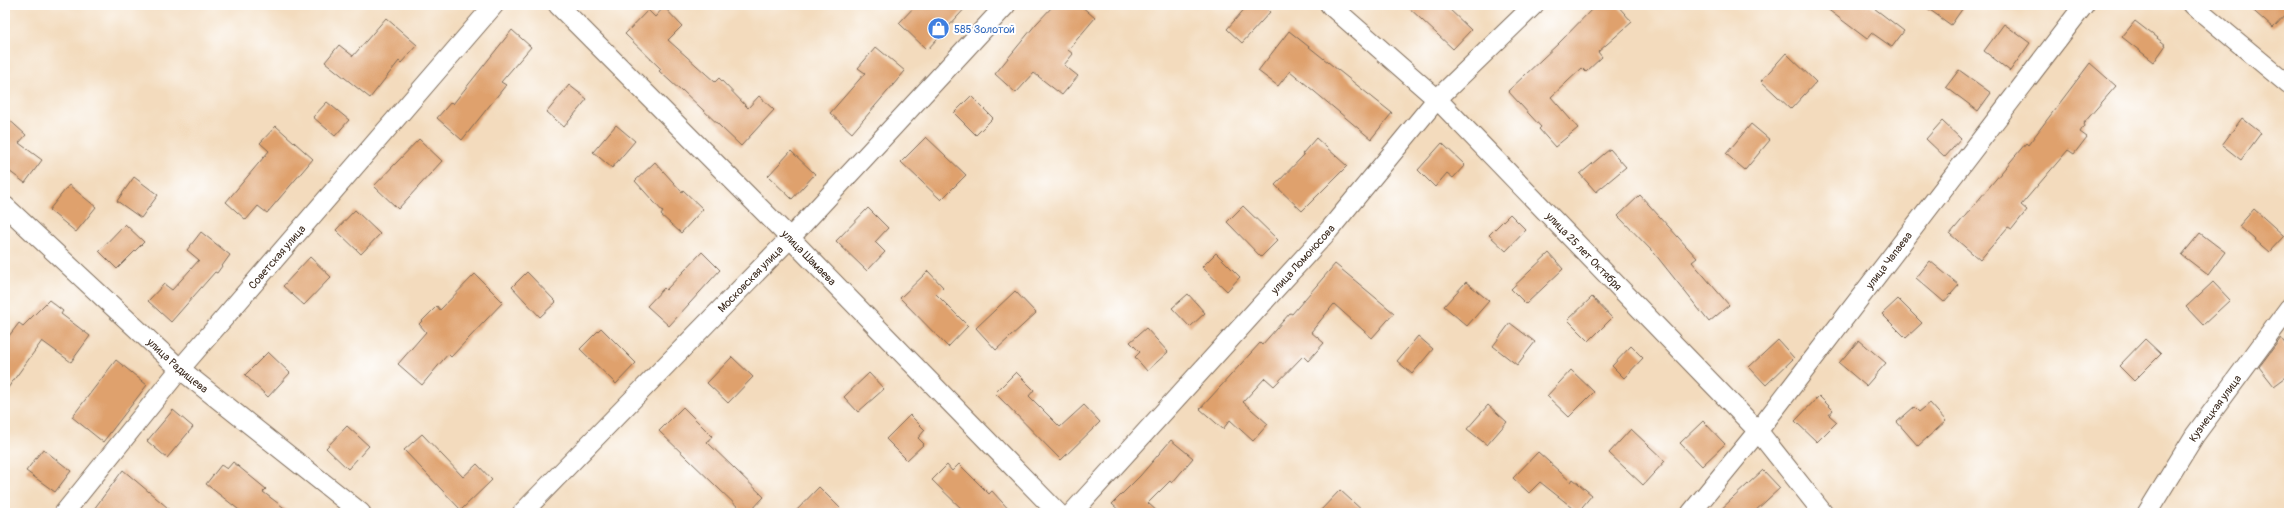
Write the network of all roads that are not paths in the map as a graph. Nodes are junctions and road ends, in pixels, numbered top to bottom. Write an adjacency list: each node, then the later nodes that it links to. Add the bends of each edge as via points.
1 (494, 5): 13 (street, Советская улица)
2 (558, 5): 11 (street, улица Шамаева)
3 (1006, 5): 11 (street, Московская улица)
4 (1330, 5): 9 (street, улица 25 лет Октября)
5 (1534, 5): 9 (street, улица Ломоносова)
6 (2084, 5): 14 (street, улица Чапаева)
7 (2193, 5): 8 (street)
8 (2289, 84)
9 (1437, 100): 14 (street, улица 25 лет Октября); 19 (street, улица Ломоносова, via 1329,230)
10 (5, 206): 13 (street, улица Радищева)
11 (790, 238): 17 (street, Московская улица); 18 (street, улица Шамаева)
12 (2289, 308): 22 (street, Кузнецкая улица, via 2195,436)
13 (180, 369): 15 (street, Советская улица); 16 (street, улица Радищева)
14 (1758, 430): 20 (street, улица Чапаева); 21 (street, улица 25 лет Октября)
15 (64, 513)
16 (361, 513)
17 (522, 513)
18 (1058, 513)
19 (1072, 513)
20 (1691, 513)
21 (1823, 513)
22 (2147, 513)

